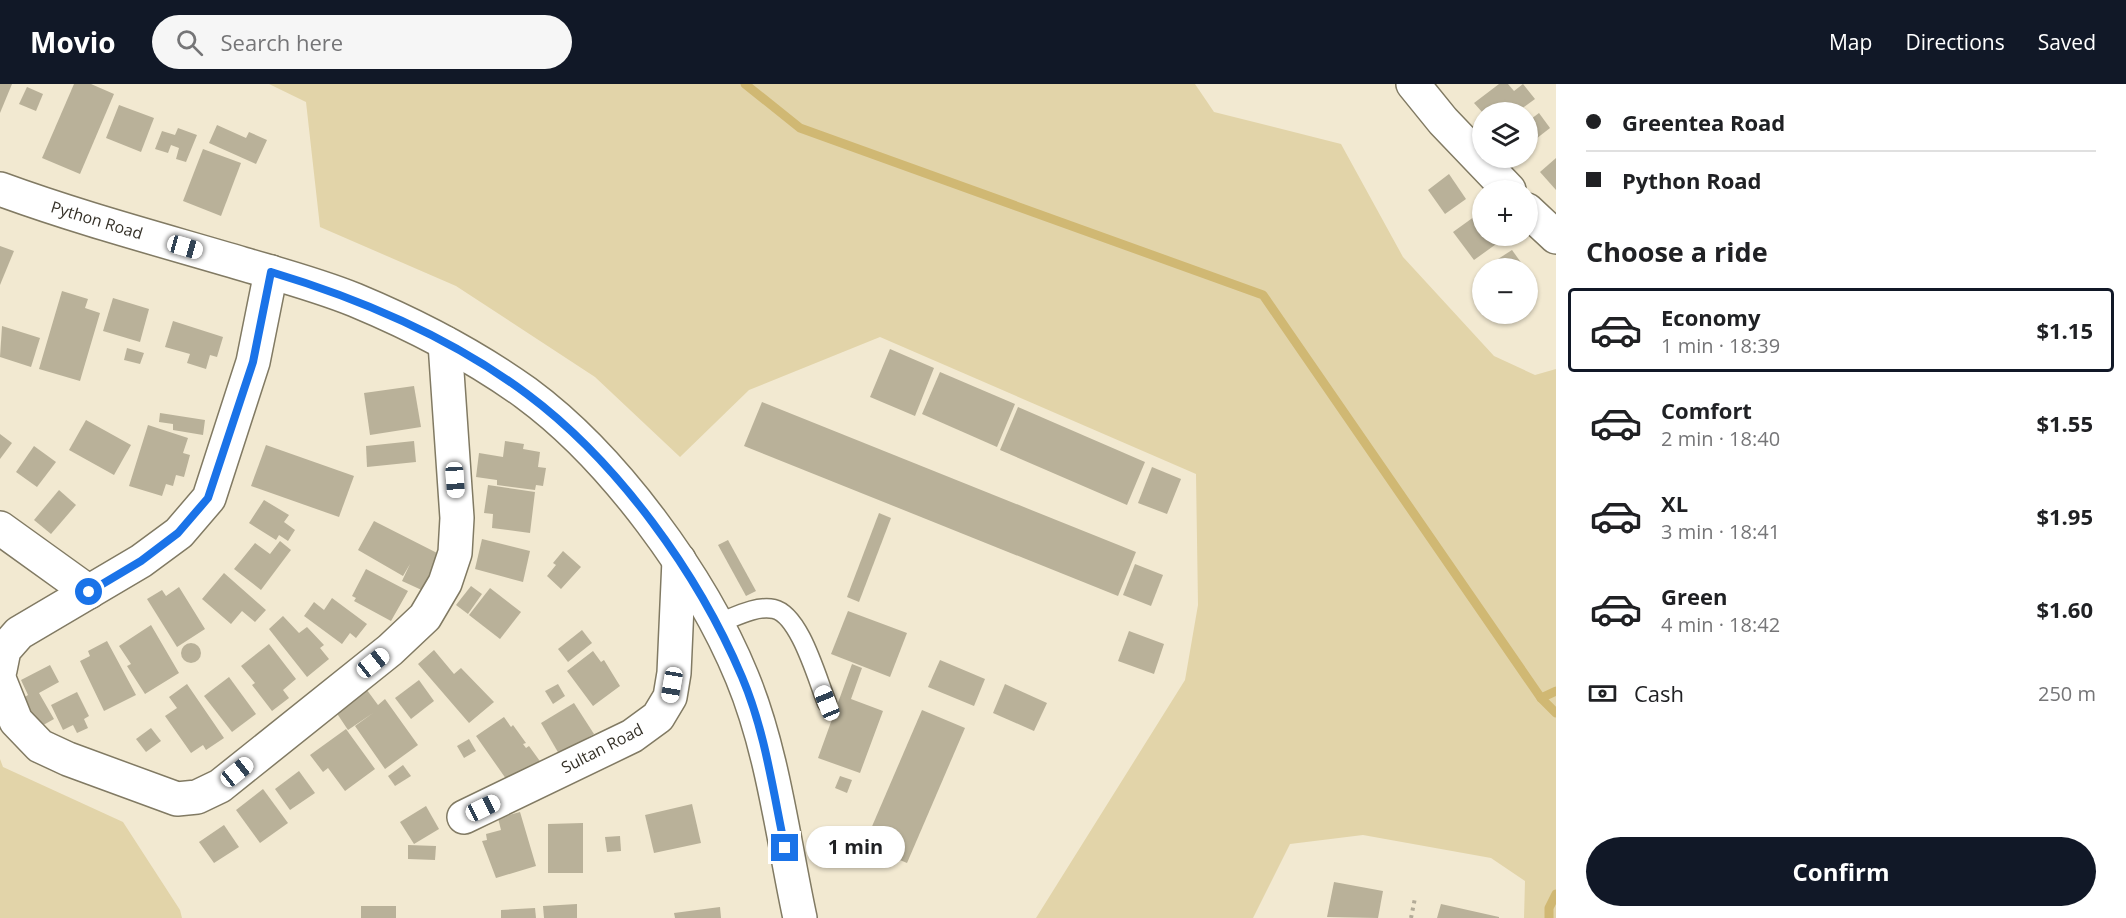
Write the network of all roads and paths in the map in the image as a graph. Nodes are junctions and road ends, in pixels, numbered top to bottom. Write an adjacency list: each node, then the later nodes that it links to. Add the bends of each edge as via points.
1 (1413, 84): 2 (street)
2 (1499, 180)
3 (0, 189): 6 (street, Python Road)
4 (1538, 220): 5 (street)
5 (1556, 237)
6 (271, 272): 7 (street, Python Road, via 355,300); 10 (street, via 253,362 208,498 178,533)
7 (446, 343): 9 (street, Python Road, via 528,395 588,448); 13 (street, via 458,518 455,553 446,583 425,617 390,650 220,786 196,797 177,799 40,746 16,721)
8 (0, 528): 10 (street)
9 (679, 560): 11 (street, Python Road); 15 (street, Sultan Road, via 674,672 670,697 658,717 632,736)
10 (89, 592): 12 (street, via 19,633 4,650)
11 (716, 624): 14 (lane, via 761,609 783,613 795,624); 17 (street, Python Road, via 742,678 761,738)
12 (0, 670)
13 (0, 681)
14 (827, 703)
15 (464, 817)
16 (1415, 898): 18 (path)
17 (800, 918)
18 (1411, 918)

